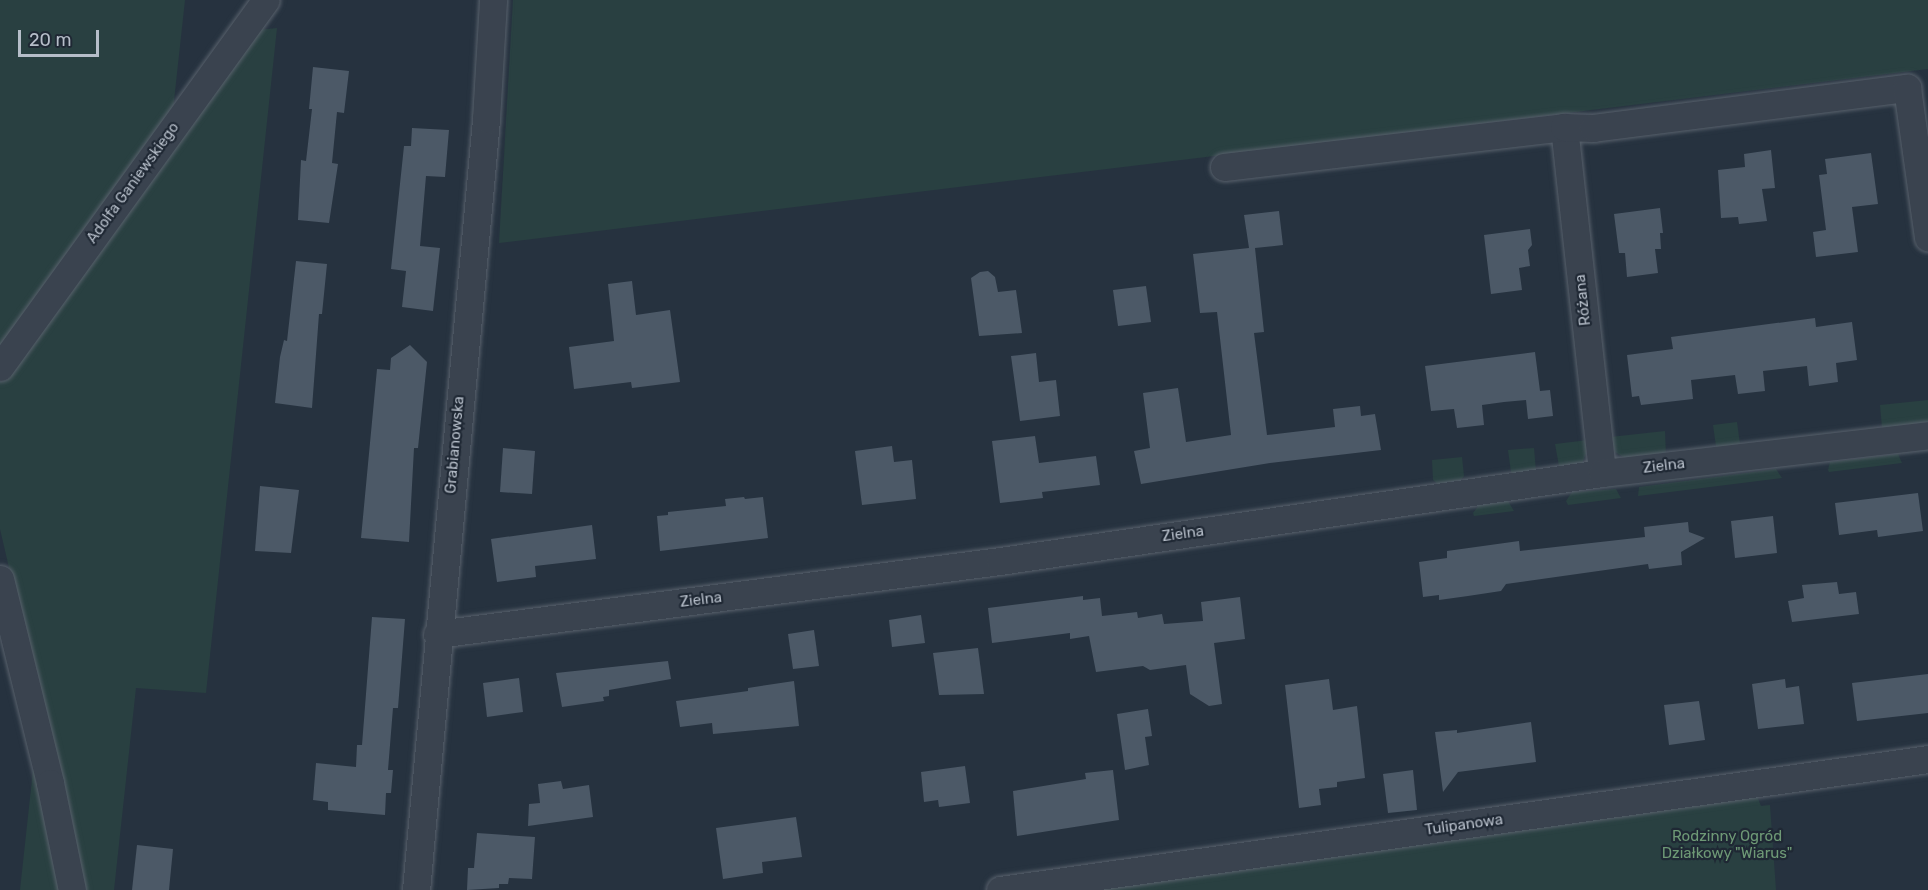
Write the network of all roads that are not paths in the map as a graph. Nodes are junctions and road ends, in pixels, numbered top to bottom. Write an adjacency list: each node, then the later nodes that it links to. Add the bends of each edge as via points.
1 (266, 0): 6 (street, Adolfa Ganiewskiego)
2 (493, 0): 10 (street, Grabianowska, via 486,119)
3 (1564, 128): 4 (street); 5 (street, via 1593,128 1907,88); 8 (street, Różana)
4 (1224, 167)
5 (1928, 238)
6 (0, 367)
7 (1928, 435): 8 (street, Zielna)
8 (1602, 473): 10 (street, Zielna, via 1000,561)
9 (0, 579): 12 (street)
10 (437, 634): 13 (street, Grabianowska)
11 (1928, 759): 14 (street, Tulipanowa)
12 (72, 890)
13 (416, 890)
14 (999, 890)

